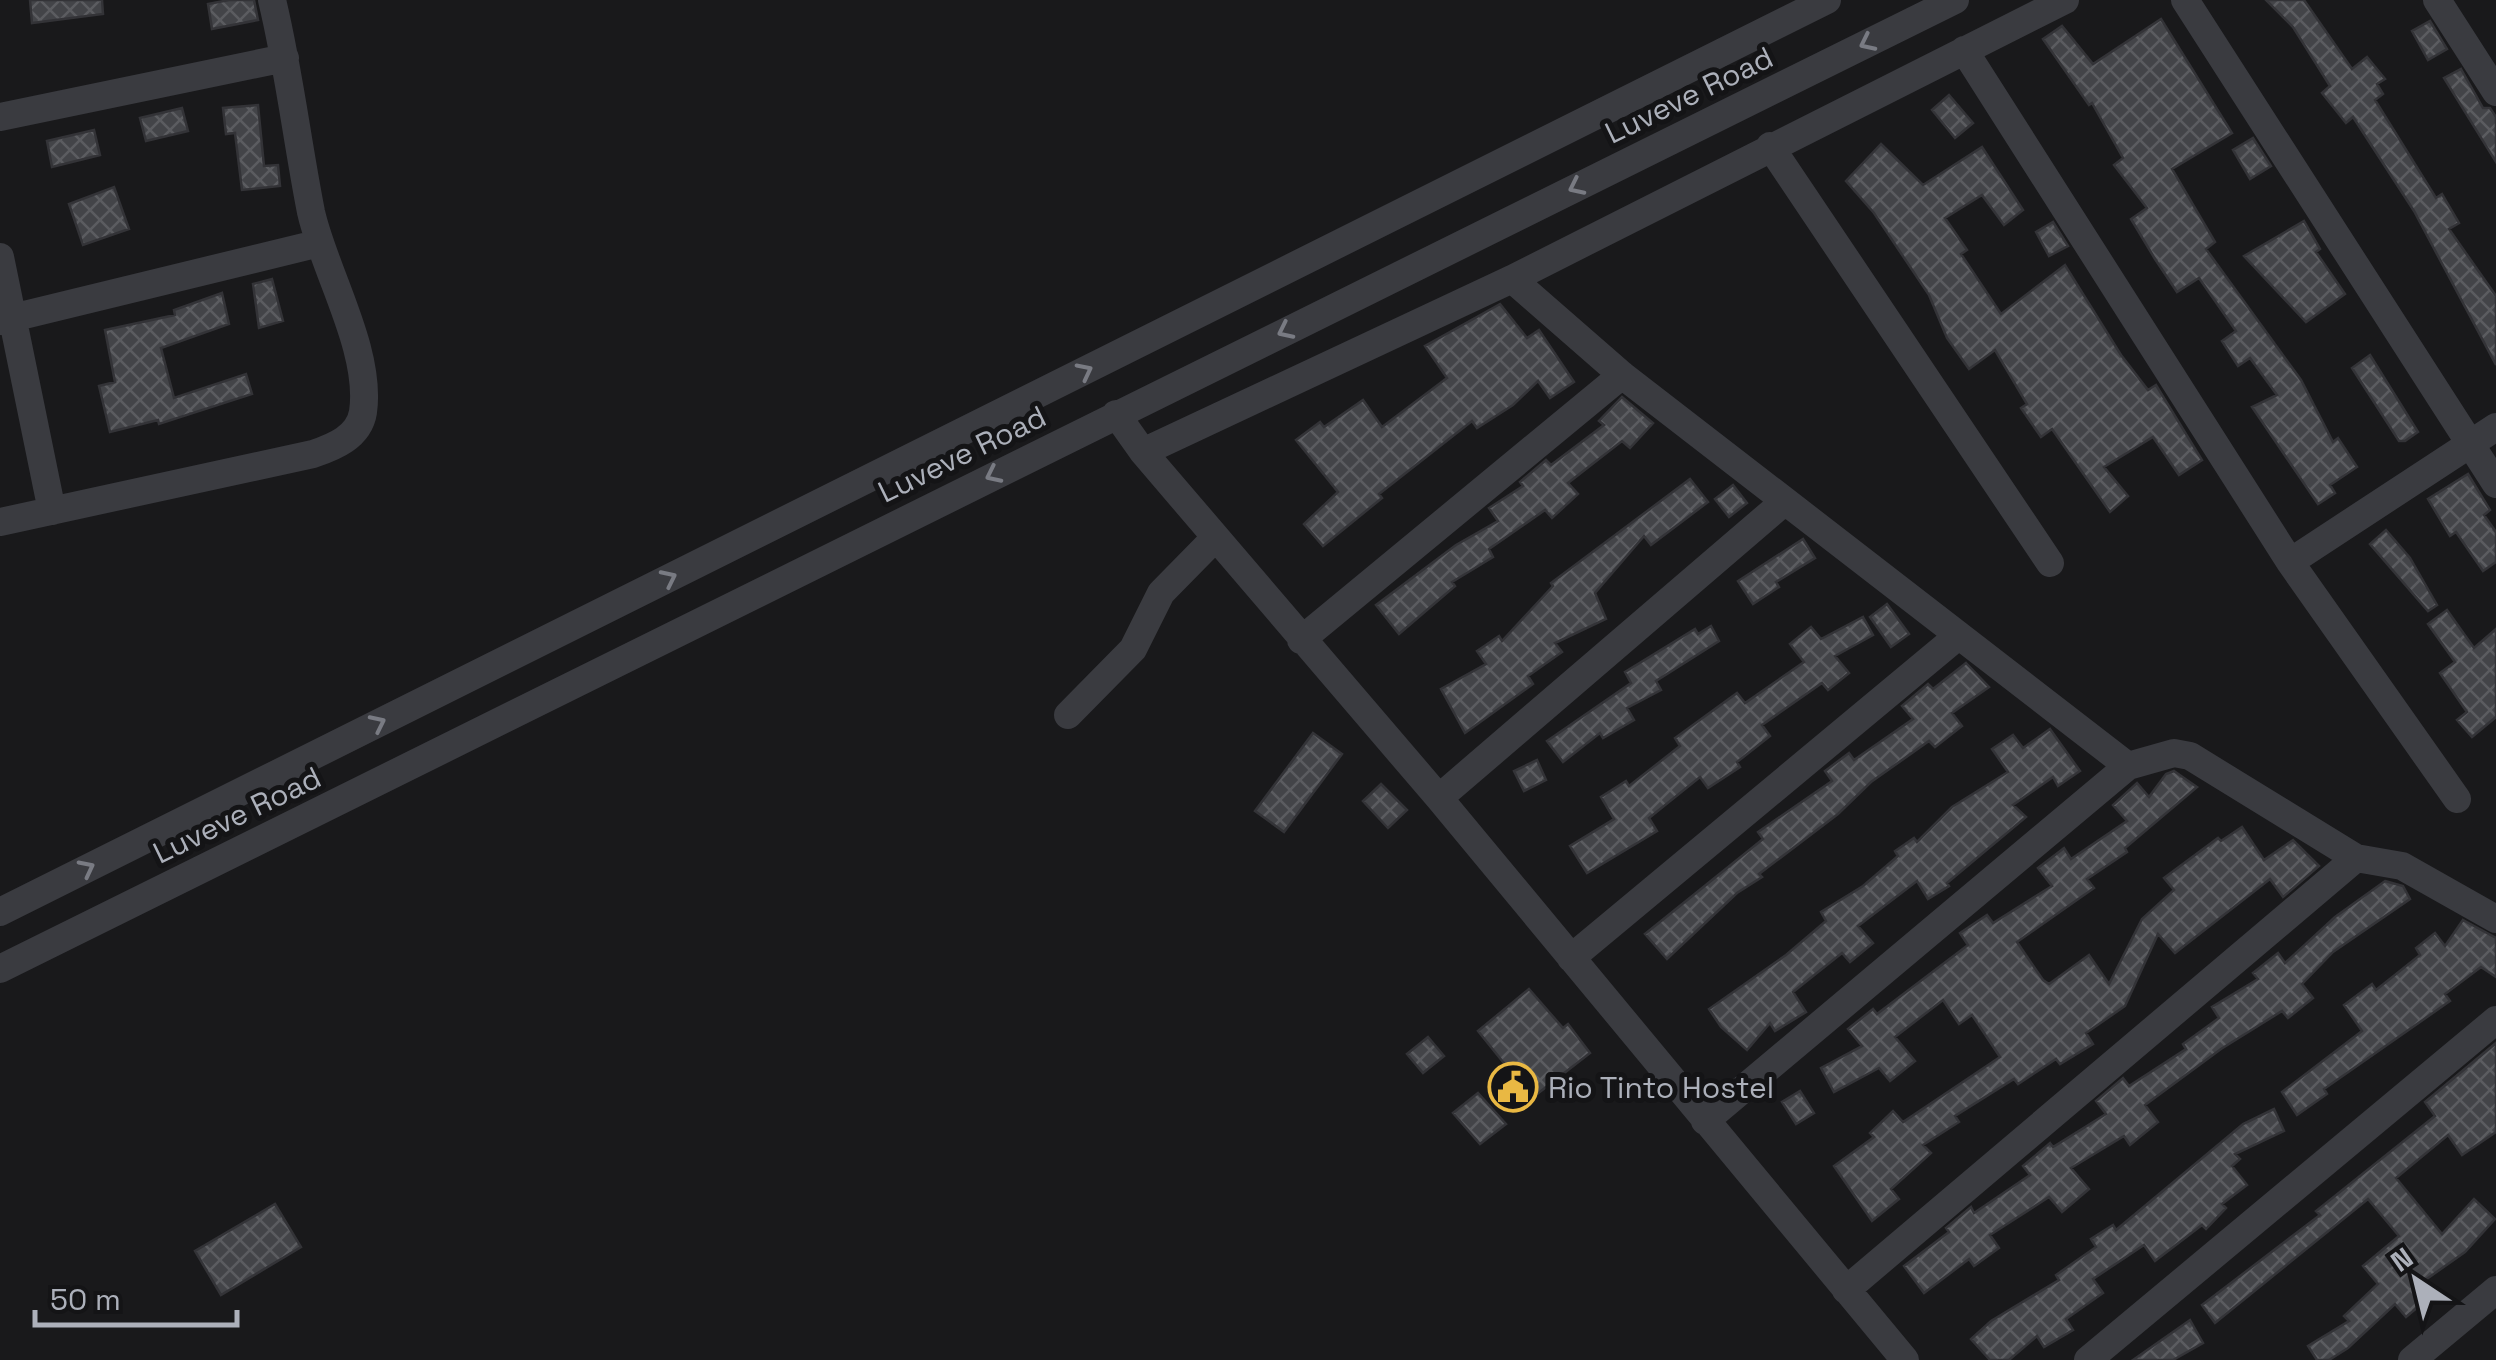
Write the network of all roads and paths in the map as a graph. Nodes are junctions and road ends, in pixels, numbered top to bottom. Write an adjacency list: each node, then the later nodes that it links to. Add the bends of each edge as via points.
1 (272, 0): 8 (street)
2 (1827, 0): 35 (street, Luveve Road, one-way to 2)
3 (1955, 0): 17 (street, Luveve Road, one-way to 17)
4 (2065, 0): 7 (street)
5 (2185, 0): 19 (street)
6 (2437, 0): 9 (street)
7 (1964, 50): 11 (street); 26 (street)
8 (284, 58): 10 (street); 12 (street)
9 (2496, 92)
10 (0, 117)
11 (1770, 146): 14 (street); 27 (street)
12 (320, 244): 15 (street); 23 (street, via 358,359 363,413 353,433 313,454)
13 (0, 258): 15 (street)
14 (1512, 279): 16 (street); 20 (street)
15 (7, 319): 23 (street)
16 (1622, 375): 22 (street); 29 (street)
17 (1116, 414): 20 (street); 38 (street, Luveve Road, one-way to 38)
18 (2496, 427): 19 (street)
19 (2470, 444): 21 (street); 26 (street)
20 (1142, 452): 25 (street)
21 (2496, 484)
22 (1785, 502): 28 (street); 32 (street)
23 (52, 511): 24 (street)
24 (0, 522)
25 (1215, 538): 29 (street); 30 (street, via 1161,594 1133,649)
26 (2290, 562): 33 (street)
27 (2050, 563)
28 (1958, 636): 31 (street); 37 (street)
29 (1302, 640): 32 (street)
30 (1068, 715)
31 (2128, 766): 34 (street, via 2174,753 2190,756); 40 (street)
32 (1439, 798): 37 (street)
33 (2457, 799)
34 (2356, 858): 36 (street, via 2402,866); 41 (street)
35 (0, 912)
36 (2496, 919)
37 (1571, 958): 40 (street)
38 (0, 969)
39 (2496, 1020): 44 (street)
40 (1705, 1120): 41 (street)
41 (1846, 1290): 43 (street)
42 (2495, 1292): 45 (street)
43 (1905, 1360)
44 (2088, 1360)
45 (2412, 1360)

